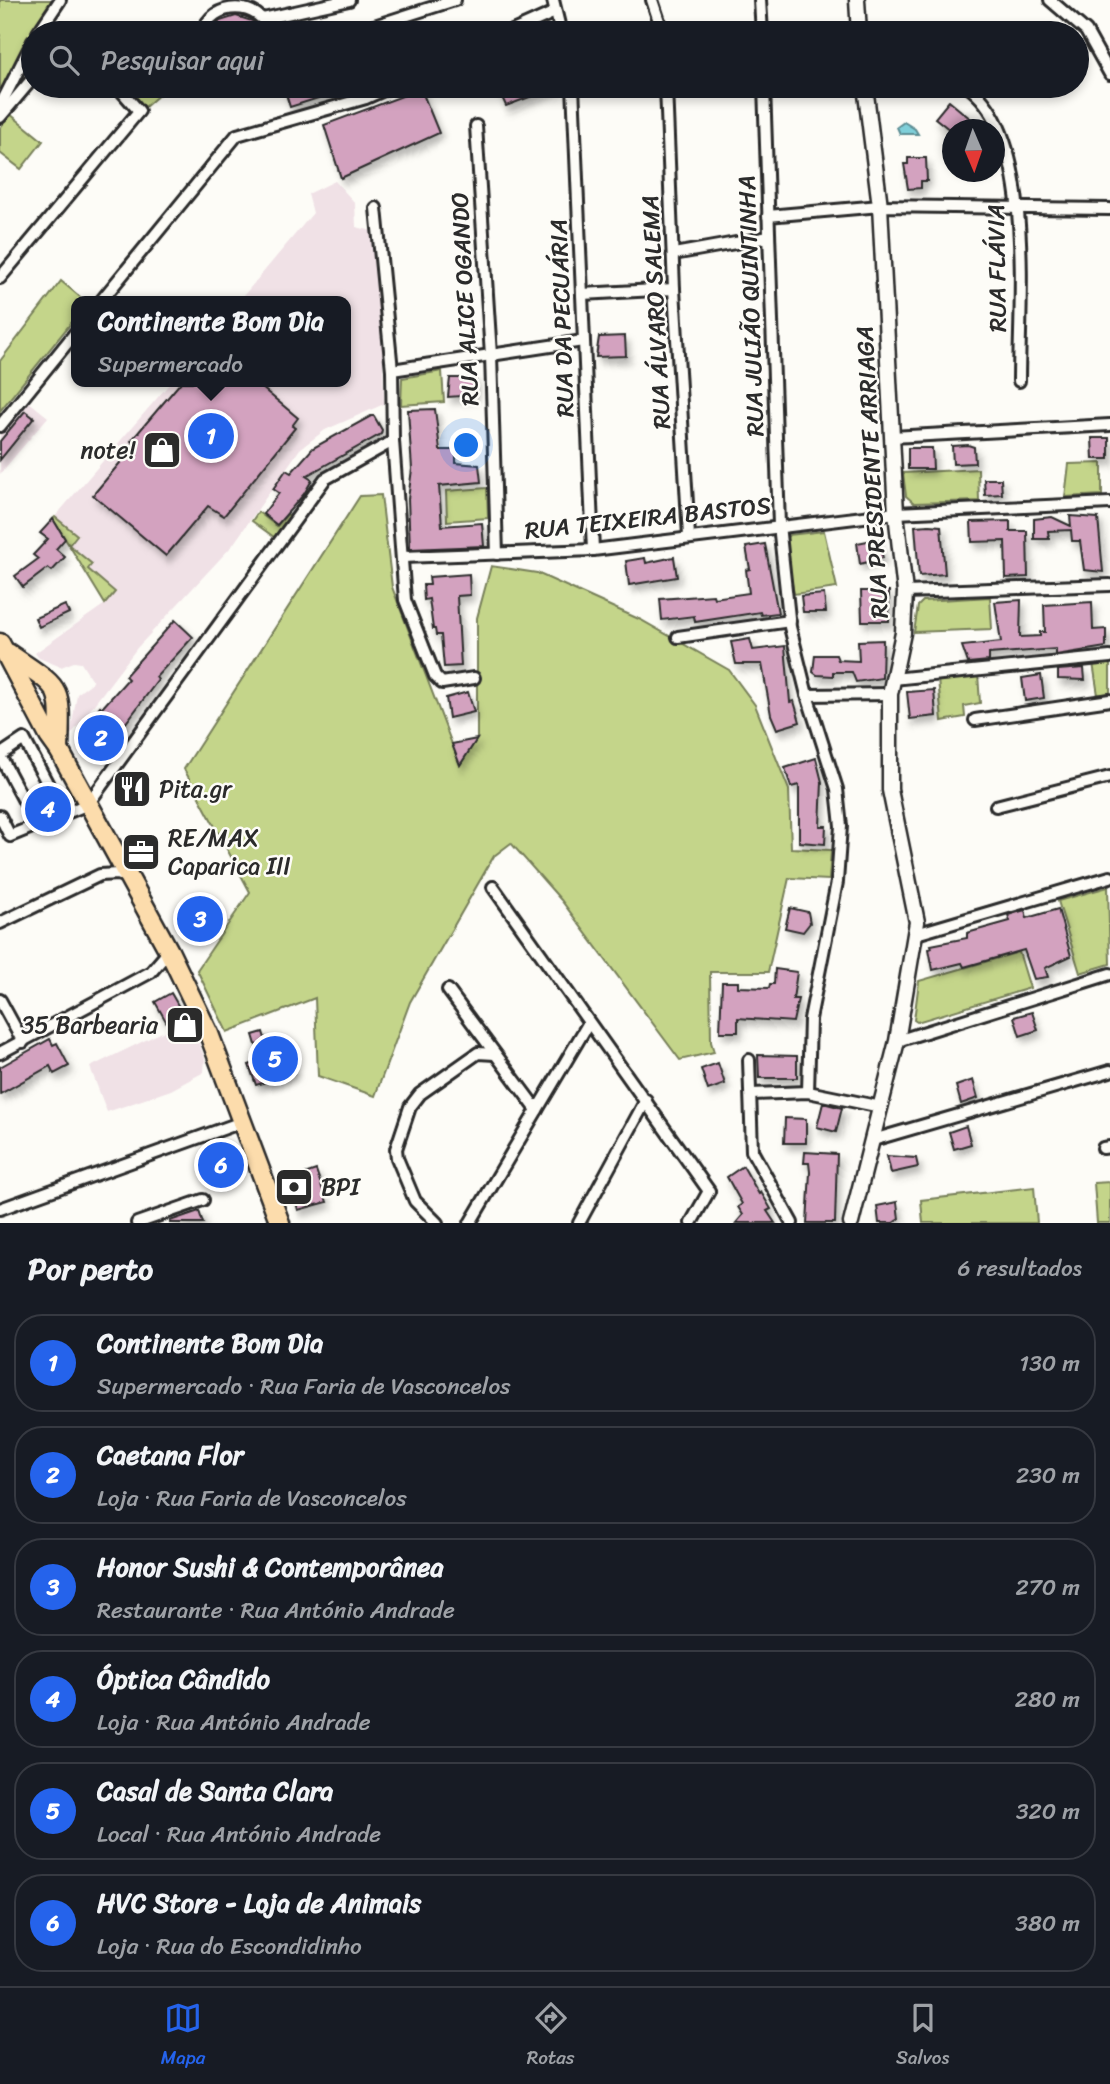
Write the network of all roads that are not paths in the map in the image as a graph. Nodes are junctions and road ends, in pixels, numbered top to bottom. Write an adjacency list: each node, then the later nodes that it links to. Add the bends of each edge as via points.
1 (60, 0): 13 (street)
2 (349, 0): 12 (street)
3 (455, 0): 9 (street)
4 (652, 0): 11 (street)
5 (665, 0): 11 (street)
6 (760, 0): 18 (street)
7 (857, 0): 19 (street)
8 (1051, 0): 20 (street)
9 (431, 4): 15 (street)
10 (554, 6): 16 (street)
11 (657, 12): 17 (street)
12 (263, 19): 14 (street, via 246,7 225,7)
13 (46, 21)
14 (208, 21)
15 (385, 21)
16 (528, 21)
17 (660, 21)
18 (761, 21)
19 (858, 21)
20 (1075, 21)
21 (1089, 36): 23 (street)
22 (21, 65): 32 (street)
23 (1110, 74)
24 (21, 92): 33 (street)
25 (128, 98): 42 (street, via 139,111)
26 (366, 98): 45 (street, via 236,135)
27 (574, 98): 44 (street, RUA DA PECUÁRIA)
28 (667, 98): 41 (street, RUA ÁLVARO SALEMA)
29 (764, 98): 39 (street, RUA JULIÃO QUINTINHA)
30 (866, 98): 35 (street, RUA PRESIDENTE ARRIAGA)
31 (978, 98): 36 (street, RUA FLÁVIA, via 998,120 1013,167)
32 (0, 106)
33 (0, 117)
34 (476, 126): 48 (street, RUA ALICE OGANDO)
35 (880, 206): 36 (street); 39 (street); 53 (street, RUA PRESIDENTE ARRIAGA)
36 (1018, 207): 38 (street); 50 (street, RUA FLÁVIA)
37 (376, 208): 49 (street)
38 (1110, 209)
39 (768, 216): 40 (street, RUA JULIÃO QUINTINHA)
40 (769, 237): 41 (street); 57 (street, RUA JULIÃO QUINTINHA)
41 (674, 254): 43 (street, RUA ÁLVARO SALEMA)
42 (0, 278)
43 (674, 289): 44 (street); 58 (street, RUA ÁLVARO SALEMA)
44 (582, 294): 47 (street, RUA DA PECUÁRIA)
45 (105, 296)
46 (71, 338): 52 (street)
47 (583, 341): 48 (street); 59 (street, RUA DA PECUÁRIA)
48 (491, 355): 49 (street); 60 (street, RUA ALICE OGANDO)
49 (392, 370): 54 (street)
50 (1020, 381)
51 (1110, 425): 53 (street)
52 (0, 426)
53 (892, 437): 56 (street, RUA PRESIDENTE ARRIAGA)
54 (393, 442): 61 (street); 81 (street, via 326,478)
55 (1110, 503): 56 (street, RUA TEIXEIRA BASTOS)
56 (896, 513): 57 (street, RUA TEIXEIRA BASTOS); 63 (street, RUA PRESIDENTE ARRIAGA)
57 (779, 525): 58 (street, RUA TEIXEIRA BASTOS); 64 (street, RUA JULIÃO QUINTINHA)
58 (689, 536): 59 (street, RUA TEIXEIRA BASTOS)
59 (593, 550): 60 (street, RUA TEIXEIRA BASTOS)
60 (497, 554): 61 (street, RUA TEIXEIRA BASTOS)
61 (403, 557): 69 (street, via 405,600 435,676 442,683)
62 (1110, 584): 63 (street)
63 (905, 592): 70 (street, RUA PRESIDENTE ARRIAGA, via 903,633)
64 (790, 621): 65 (street); 73 (street, RUA JULIÃO QUINTINHA)
65 (678, 637)
66 (2, 646): 68 (main road); 71 (main road)
67 (1110, 657): 70 (street)
68 (43, 677): 71 (main road, via 30,682); 75 (main road, via 53,684)
69 (474, 678)
70 (893, 678): 72 (street, RUA PRESIDENTE ARRIAGA)
71 (28, 693): 76 (main road)
72 (890, 694): 73 (street); 90 (street, RUA PRESIDENTE ARRIAGA, via 890,790)
73 (807, 695): 102 (street, RUA JULIÃO QUINTINHA, via 837,789 841,826 836,882 810,1019)
74 (1110, 700): 77 (street)
75 (61, 708): 76 (main road, via 59,714 48,718); 78 (main road)
76 (37, 712): 78 (main road)
77 (975, 720)
78 (59, 750): 81 (main road)
79 (0, 755): 83 (street, via 24,739); 85 (street)
80 (1110, 777): 82 (street)
81 (88, 804): 83 (street); 87 (main road)
82 (996, 806)
83 (64, 815): 85 (street)
84 (0, 816): 85 (street, via 10,836)
85 (37, 825)
86 (1110, 877): 90 (street)
87 (128, 878): 89 (street, via 100,875); 91 (main road)
88 (493, 887): 95 (street)
89 (0, 923)
90 (916, 934): 96 (street, RUA PRESIDENTE ARRIAGA)
91 (170, 951): 97 (street, via 151,972); 107 (main road, via 209,1034)
92 (1110, 974): 96 (street)
93 (448, 990): 99 (street)
94 (0, 1000): 97 (street)
95 (588, 1024): 104 (street); 106 (street)
96 (897, 1041): 105 (street, RUA PRESIDENTE ARRIAGA)
97 (23, 1042): 98 (street)
98 (0, 1053)
99 (495, 1054): 106 (street); 113 (street, via 478,1054 410,1107 396,1156 415,1200)
100 (748, 1060): 103 (street)
101 (1110, 1071): 108 (street)
102 (808, 1092): 103 (street); 105 (street)
103 (751, 1094): 117 (street, via 752,1151)
104 (646, 1100): 115 (street); 116 (street, via 709,1191)
105 (881, 1107): 108 (street, RUA PRESIDENTE ARRIAGA)
106 (537, 1110): 114 (street)
107 (242, 1122): 110 (street); 112 (main road)
108 (873, 1140): 118 (street, RUA PRESIDENTE ARRIAGA)
109 (203, 1200): 111 (street)
110 (0, 1210)
111 (137, 1223)
112 (280, 1223)
113 (437, 1223)
114 (470, 1223)
115 (579, 1223)
116 (691, 1223)
117 (792, 1223)
118 (851, 1223)

